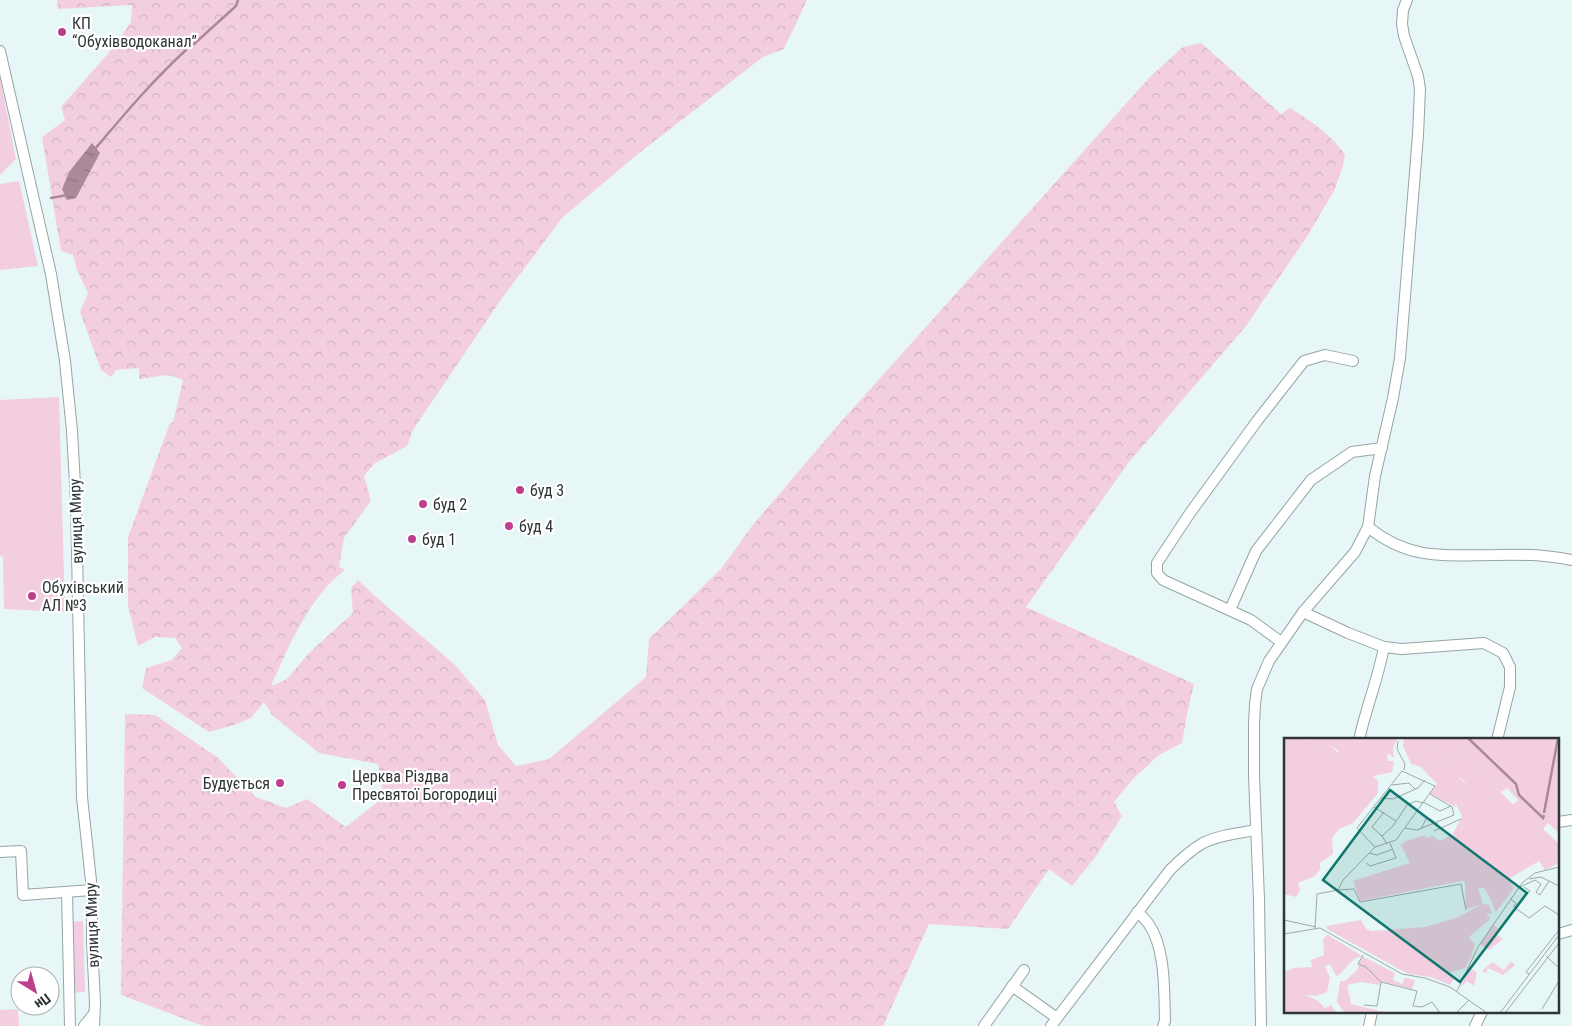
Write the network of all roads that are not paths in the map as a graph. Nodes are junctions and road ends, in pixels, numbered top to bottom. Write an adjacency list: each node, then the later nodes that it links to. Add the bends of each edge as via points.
1 (1407, 0): 4 (street, via 1402,24 1418,76 1420,106 1400,358)
2 (0, 51): 15 (street, вулиця Миру, via 51,274 65,361 76,502 82,797)
3 (1353, 361): 7 (street, via 1325,355 1304,361 1256,421 1157,563 1157,573 1163,580)
4 (1382, 448): 5 (street, via 1370,500); 7 (street, via 1352,452 1311,480 1256,551)
5 (1368, 527): 6 (street, via 1393,544 1428,554 1533,555); 8 (street, via 1354,552)
6 (1572, 560)
7 (1230, 610): 9 (street, via 1251,620)
8 (1303, 612): 9 (street); 10 (street)
9 (1281, 642): 13 (street, via 1261,678 1255,704)
10 (1384, 647): 11 (street); 12 (street, via 1402,649 1484,644 1503,653 1510,667 1510,686)
11 (1359, 738)
12 (1497, 738)
13 (1256, 830): 17 (street, via 1219,838 1198,847 1170,870); 28 (street)
14 (0, 852): 16 (street, via 21,851 23,895)
15 (92, 890): 16 (street); 20 (street, вулиця Миру)
16 (67, 892): 23 (street)
17 (1137, 912): 22 (street); 27 (street, via 1148,922 1157,938 1164,981)
18 (1024, 970): 19 (street)
19 (1012, 986): 22 (street); 26 (street)
20 (93, 1014): 24 (street); 25 (street, вулиця Миру)
21 (1481, 1014): 29 (street)
22 (1054, 1022)
23 (70, 1026)
24 (84, 1026)
25 (94, 1026)
26 (984, 1026)
27 (1163, 1026)
28 (1260, 1026)
29 (1475, 1026)

